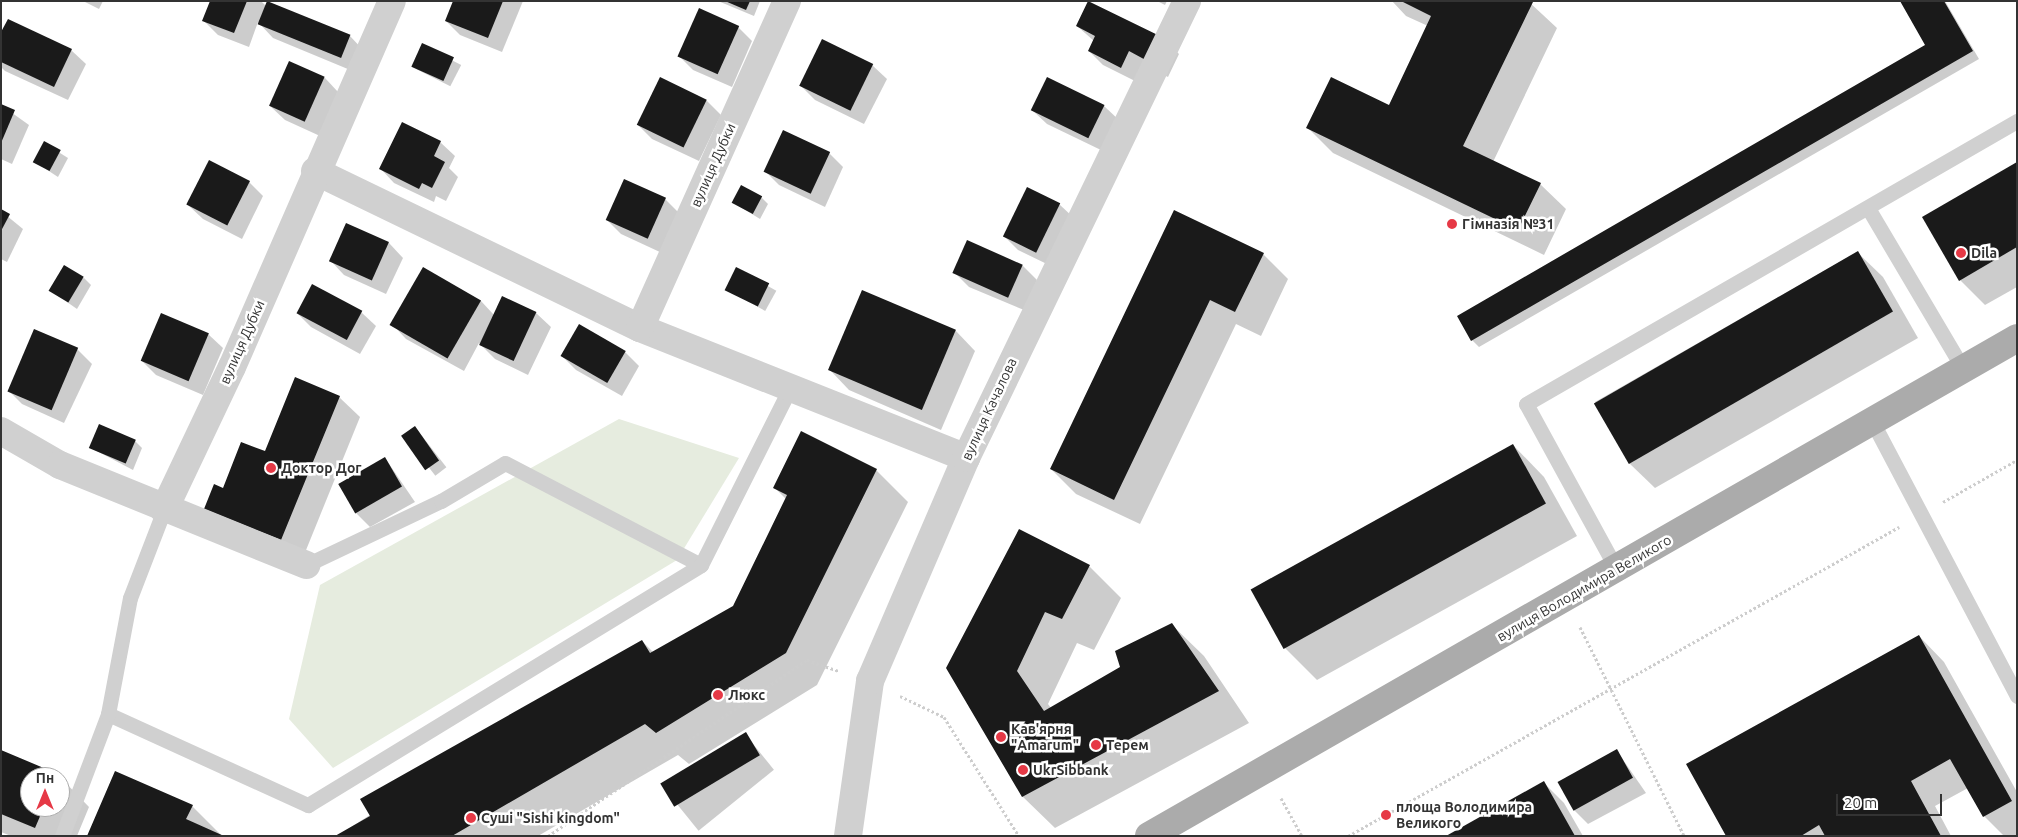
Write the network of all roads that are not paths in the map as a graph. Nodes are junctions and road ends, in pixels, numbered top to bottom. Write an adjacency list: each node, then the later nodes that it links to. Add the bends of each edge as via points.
1 (392, 1): 5 (street, вулиця Дубки)
2 (787, 1): 7 (street, вулиця Дубки)
3 (1187, 1): 13 (street, вулиця Качалова)
4 (2017, 121): 6 (lane)
5 (315, 171): 7 (street); 14 (street, вулиця Дубки, via 232,367)
6 (1868, 208): 9 (lane); 17 (lane, via 1526,404)
7 (640, 328): 10 (street)
8 (2017, 338): 9 (main road, вулиця Володимира Великого)
9 (1962, 367): 11 (main road, вулиця Володимира Великого)
10 (790, 388): 13 (street); 16 (lane)
11 (1872, 421): 17 (main road, вулиця Володимира Великого); 18 (lane, via 1918,516)
12 (1, 431): 14 (street, via 60,465)
13 (966, 458): 21 (street, вулиця Качалова, via 870,680)
14 (164, 510): 15 (street); 19 (lane, via 130,598)
15 (306, 566): 16 (lane, via 441,501 505,463)
16 (700, 566): 19 (lane, via 308,805)
17 (1617, 570): 22 (main road, вулиця Володимира Великого)
18 (2017, 696)
19 (108, 714): 20 (lane)
20 (62, 836)
21 (848, 836)
22 (1149, 836)

